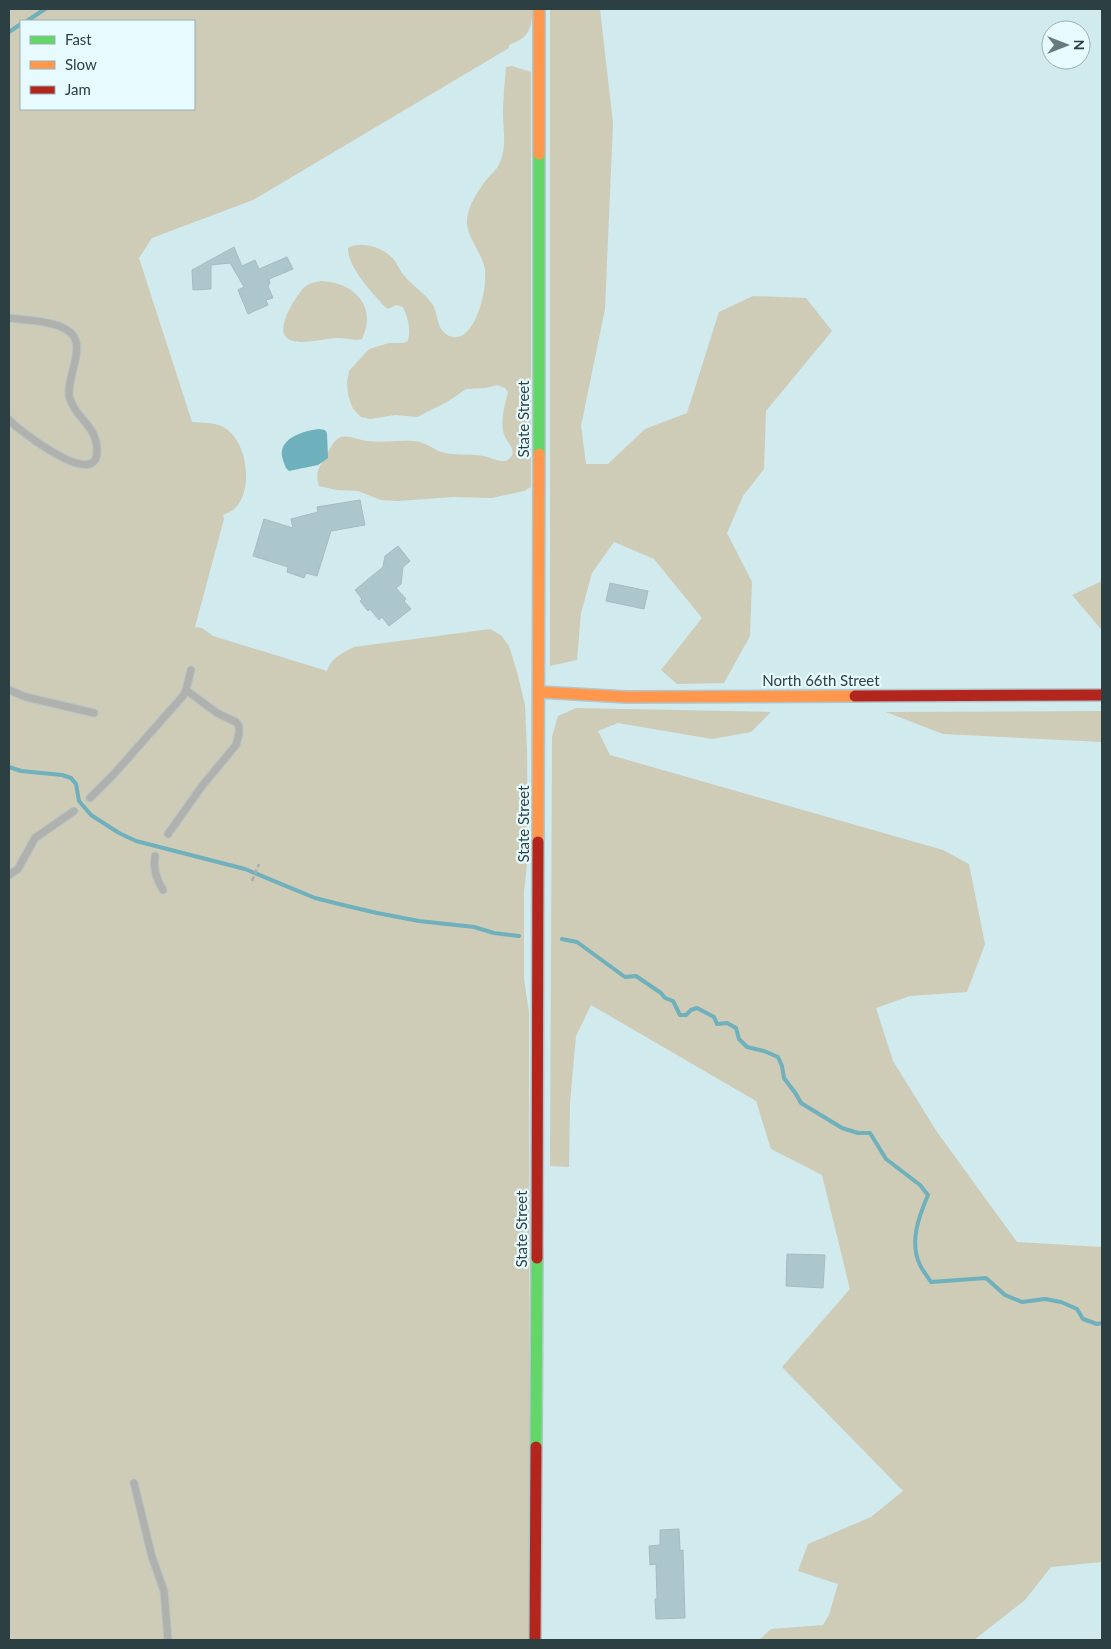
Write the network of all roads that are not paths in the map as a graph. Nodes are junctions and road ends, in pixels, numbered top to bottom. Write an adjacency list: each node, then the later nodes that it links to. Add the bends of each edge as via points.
1 (539, 9): 7 (street, State Street)
2 (9, 318): 3 (lane, via 57,326 74,337 76,348 69,397 94,435 96,459 86,465 66,459 30,438)
3 (9, 420)
4 (191, 670): 6 (lane)
5 (9, 690): 9 (lane)
6 (186, 690): 10 (lane); 12 (lane, via 217,713 236,722 239,734 236,745)
7 (539, 692): 8 (street, North 66th Street, via 626,697); 18 (street, State Street)
8 (1101, 694)
9 (94, 713)
10 (90, 798)
11 (74, 811): 14 (lane, via 35,838 18,869)
12 (168, 834)
13 (155, 856): 15 (lane, via 155,872)
14 (9, 875)
15 (163, 890)
16 (134, 1483): 17 (lane, via 164,1591)
17 (168, 1640)
18 (535, 1640)

